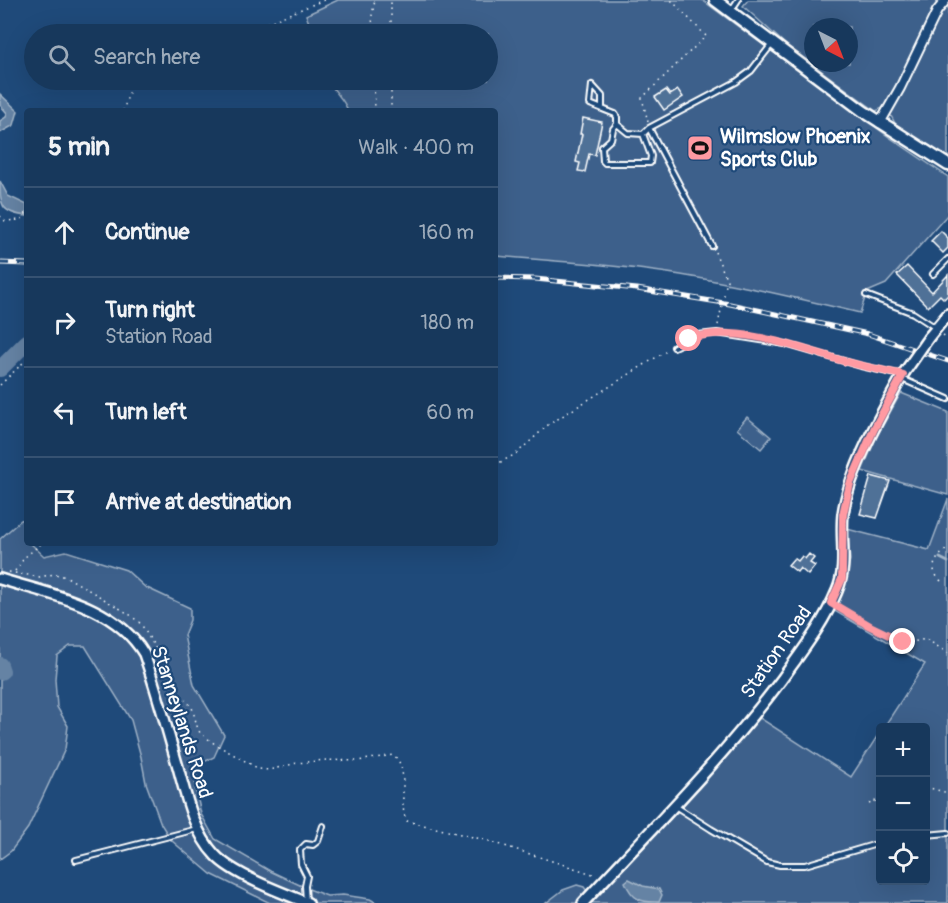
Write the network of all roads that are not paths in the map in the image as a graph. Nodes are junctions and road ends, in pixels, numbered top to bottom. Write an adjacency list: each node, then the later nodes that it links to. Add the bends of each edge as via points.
1 (715, 0): 4 (main road)
2 (738, 0): 4 (lane)
3 (946, 0): 7 (street)
4 (730, 11): 5 (main road)
5 (772, 44): 7 (main road); 9 (lane, via 751,71 736,82)
6 (602, 107): 6 (lane, via 590,104 592,85 602,96); 8 (lane, via 616,115)
7 (880, 123): 11 (main road)
8 (617, 124): 10 (lane, via 628,133); 10 (lane, via 611,139 602,147 605,163 650,163)
9 (649, 128): 10 (lane); 12 (lane)
10 (643, 134)
11 (948, 165)
12 (712, 246)
13 (948, 260): 14 (lane)
14 (933, 274)
15 (866, 295): 17 (lane, via 913,313)
16 (948, 314): 17 (street, Station Road)
17 (936, 328): 19 (street, Station Road, bridge)
18 (674, 347): 19 (lane, via 698,335 717,333 785,344)
19 (903, 376): 20 (lane); 22 (street, Station Road, via 850,484 843,514 842,579 831,603 755,714)
20 (948, 399)
21 (0, 579): 24 (street, Stanneylands Road, via 87,606 120,626 140,647)
22 (675, 805): 27 (lane, via 711,830 767,862 780,865 805,865); 30 (street, Station Road)
23 (323, 826): 29 (lane, via 318,841 300,850 307,876)
24 (198, 828): 28 (lane); 29 (street, Stanneylands Road, via 215,856 228,866)
25 (948, 833): 26 (lane)
26 (930, 835)
27 (876, 844)
28 (76, 860)
29 (306, 903)
30 (583, 903)

